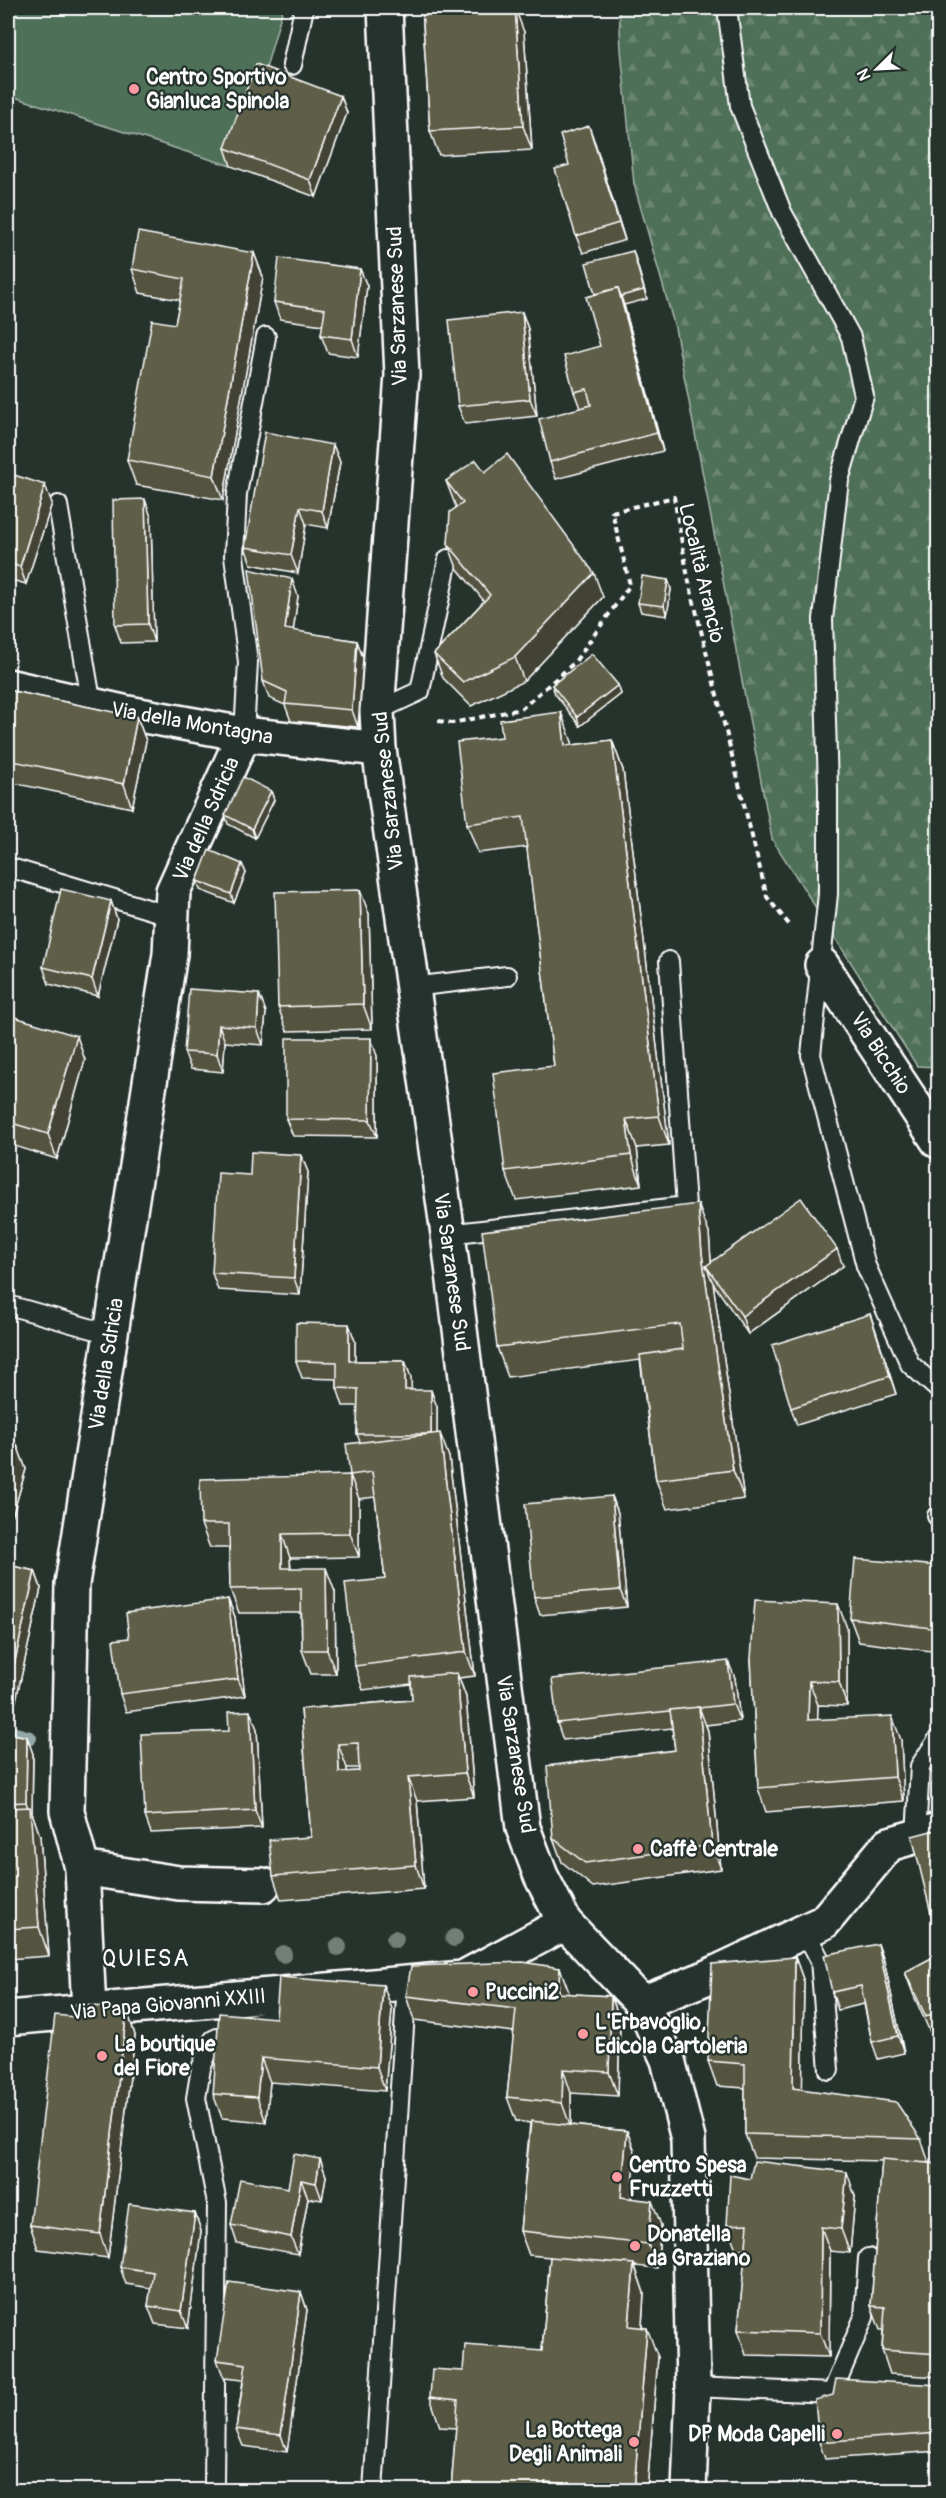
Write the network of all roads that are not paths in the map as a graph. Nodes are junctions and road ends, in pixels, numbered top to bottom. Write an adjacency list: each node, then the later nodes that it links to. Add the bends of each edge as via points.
1 (304, 8): 4 (lane)
2 (385, 8): 10 (street, Via Sarzanese Sud, via 402,375)
3 (728, 8): 16 (lane, via 740,106 782,212 851,337 864,396 839,480 823,619 828,894)
4 (292, 65)
5 (266, 336): 11 (lane, via 237,504 234,556 248,662)
6 (58, 505): 9 (lane)
7 (448, 559): 10 (lane, via 420,691)
8 (8, 686): 9 (street, Via della Montagna)
9 (92, 706): 11 (street, Via della Montagna)
10 (377, 711): 12 (street, Via Sarzanese Sud)
11 (244, 734): 12 (street, Via della Montagna); 14 (street, Via della Sdricia, via 173,891)
12 (379, 748): 18 (street, Via Sarzanese Sud)
13 (8, 867): 14 (lane)
14 (171, 916): 22 (street, Via della Sdricia, via 170,954)
15 (669, 961): 20 (lane, via 686,1206)
16 (822, 965): 19 (street, Via Bicchio); 23 (lane, via 811,1055 863,1255 910,1364)
17 (507, 976): 18 (lane)
18 (412, 987): 20 (street, Via Sarzanese Sud)
19 (939, 1141)
20 (448, 1234): 28 (street, Via Sarzanese Sud, via 524,1828 541,1876)
21 (8, 1305): 22 (lane)
22 (110, 1334): 26 (street, Via della Sdricia, via 72,1584 67,1810)
23 (939, 1389)
24 (939, 1739): 25 (lane, via 920,1766)
25 (927, 1833): 29 (street, via 889,1844 824,1922)
26 (82, 1868): 27 (street, via 179,1883); 33 (street, Via della Sdricia)
27 (263, 1885)
28 (565, 1923): 30 (street, Via Papa Giovanni XXIII, via 463,1978); 32 (street, Via Sarzanese Sud)
29 (805, 1931): 32 (street, via 703,1979); 35 (lane, via 820,1960)
30 (407, 1983): 31 (street, Via Papa Giovanni XXIII); 39 (lane)
31 (274, 1995): 33 (street, Via Papa Giovanni XXIII); 38 (lane, via 271,2019 248,2024 213,2040 201,2068 196,2098 217,2203)
32 (642, 2002): 37 (street, Via Sarzanese Sud, via 668,2060 688,2139)
33 (89, 2010): 34 (street, Via Papa Giovanni XXIII)
34 (8, 2018)
35 (829, 2070)
36 (868, 2258): 37 (lane, via 864,2317 832,2393)
37 (693, 2387): 40 (street, Via Sarzanese Sud)
38 (214, 2484)
39 (373, 2490)
40 (689, 2490)

